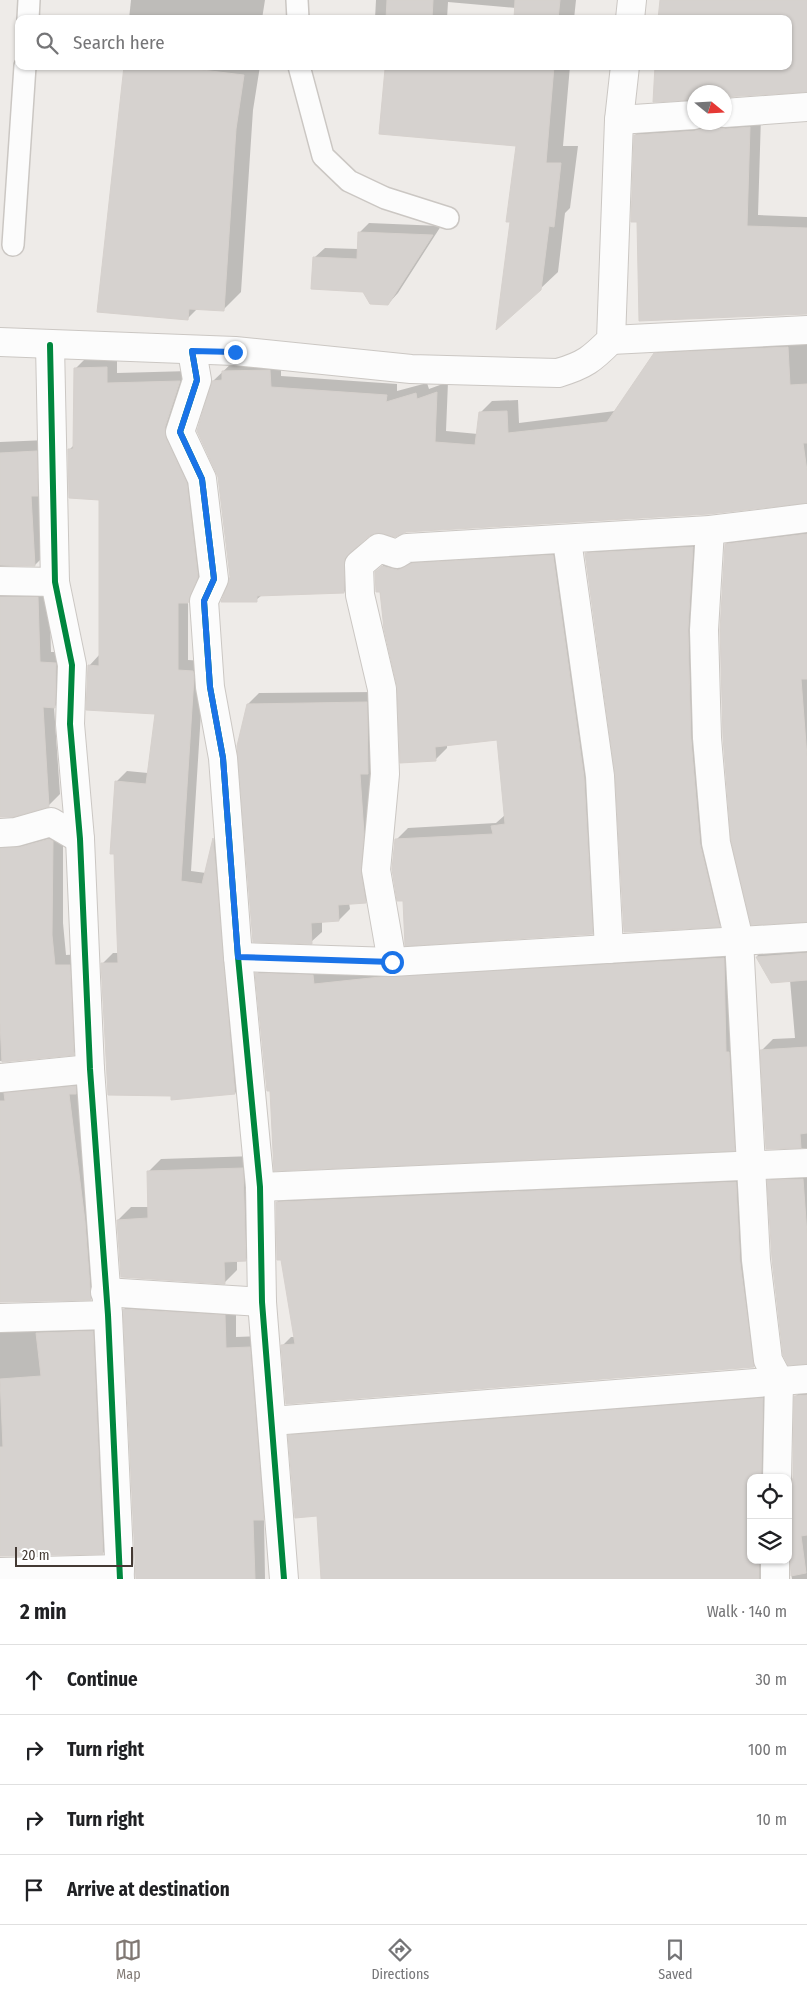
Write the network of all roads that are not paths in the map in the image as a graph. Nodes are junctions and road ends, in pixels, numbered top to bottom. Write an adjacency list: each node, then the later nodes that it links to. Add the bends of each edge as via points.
1 (29, 0): 4 (lane)
2 (297, 0): 5 (lane)
3 (632, 0): 6 (street)
4 (28, 15)
5 (298, 15)
6 (630, 15)
7 (25, 70): 15 (lane)
8 (300, 70): 14 (lane, via 323,156 349,181 385,198)
9 (625, 70): 13 (street)
10 (807, 107): 11 (street)
11 (732, 112)
12 (687, 115): 13 (street)
13 (619, 120): 17 (street)
14 (448, 218)
15 (13, 245)
16 (807, 330): 17 (street)
17 (611, 340): 20 (street, via 592,360 558,373 412,369 235,352)
18 (0, 342): 19 (street)
19 (50, 345): 20 (street); 25 (street)
20 (192, 351): 31 (street, via 197,380 180,432 202,479 214,579 204,601 210,687 223,758)
21 (807, 518): 22 (street)
22 (710, 530): 23 (street); 29 (street, via 704,630 707,738 716,844)
23 (567, 540): 30 (street, via 600,776); 32 (street, via 407,548 397,554 379,548 359,565 360,594 382,689 385,774 376,870)
24 (0, 581): 25 (street)
25 (55, 582): 27 (street, via 72,664 70,724)
26 (0, 833): 27 (street, via 51,822)
27 (80, 839): 33 (street)
28 (807, 937): 29 (street)
29 (739, 940): 30 (street); 36 (street)
30 (609, 949): 32 (street)
31 (238, 957): 32 (street); 37 (street)
32 (392, 962)
33 (90, 1069): 34 (street); 39 (street)
34 (0, 1078)
35 (807, 1163): 36 (street)
36 (751, 1167): 37 (street); 42 (street, via 756,1260 768,1360)
37 (260, 1187): 38 (street)
38 (262, 1302): 39 (street); 43 (street)
39 (107, 1304): 40 (street); 47 (street)
40 (0, 1318)
41 (807, 1380): 42 (street)
42 (779, 1381): 43 (street); 44 (street)
43 (272, 1421): 48 (street)
44 (777, 1474)
45 (775, 1564): 49 (street)
46 (0, 1572): 47 (street)
47 (120, 1574)
48 (284, 1579)
49 (775, 1579)

